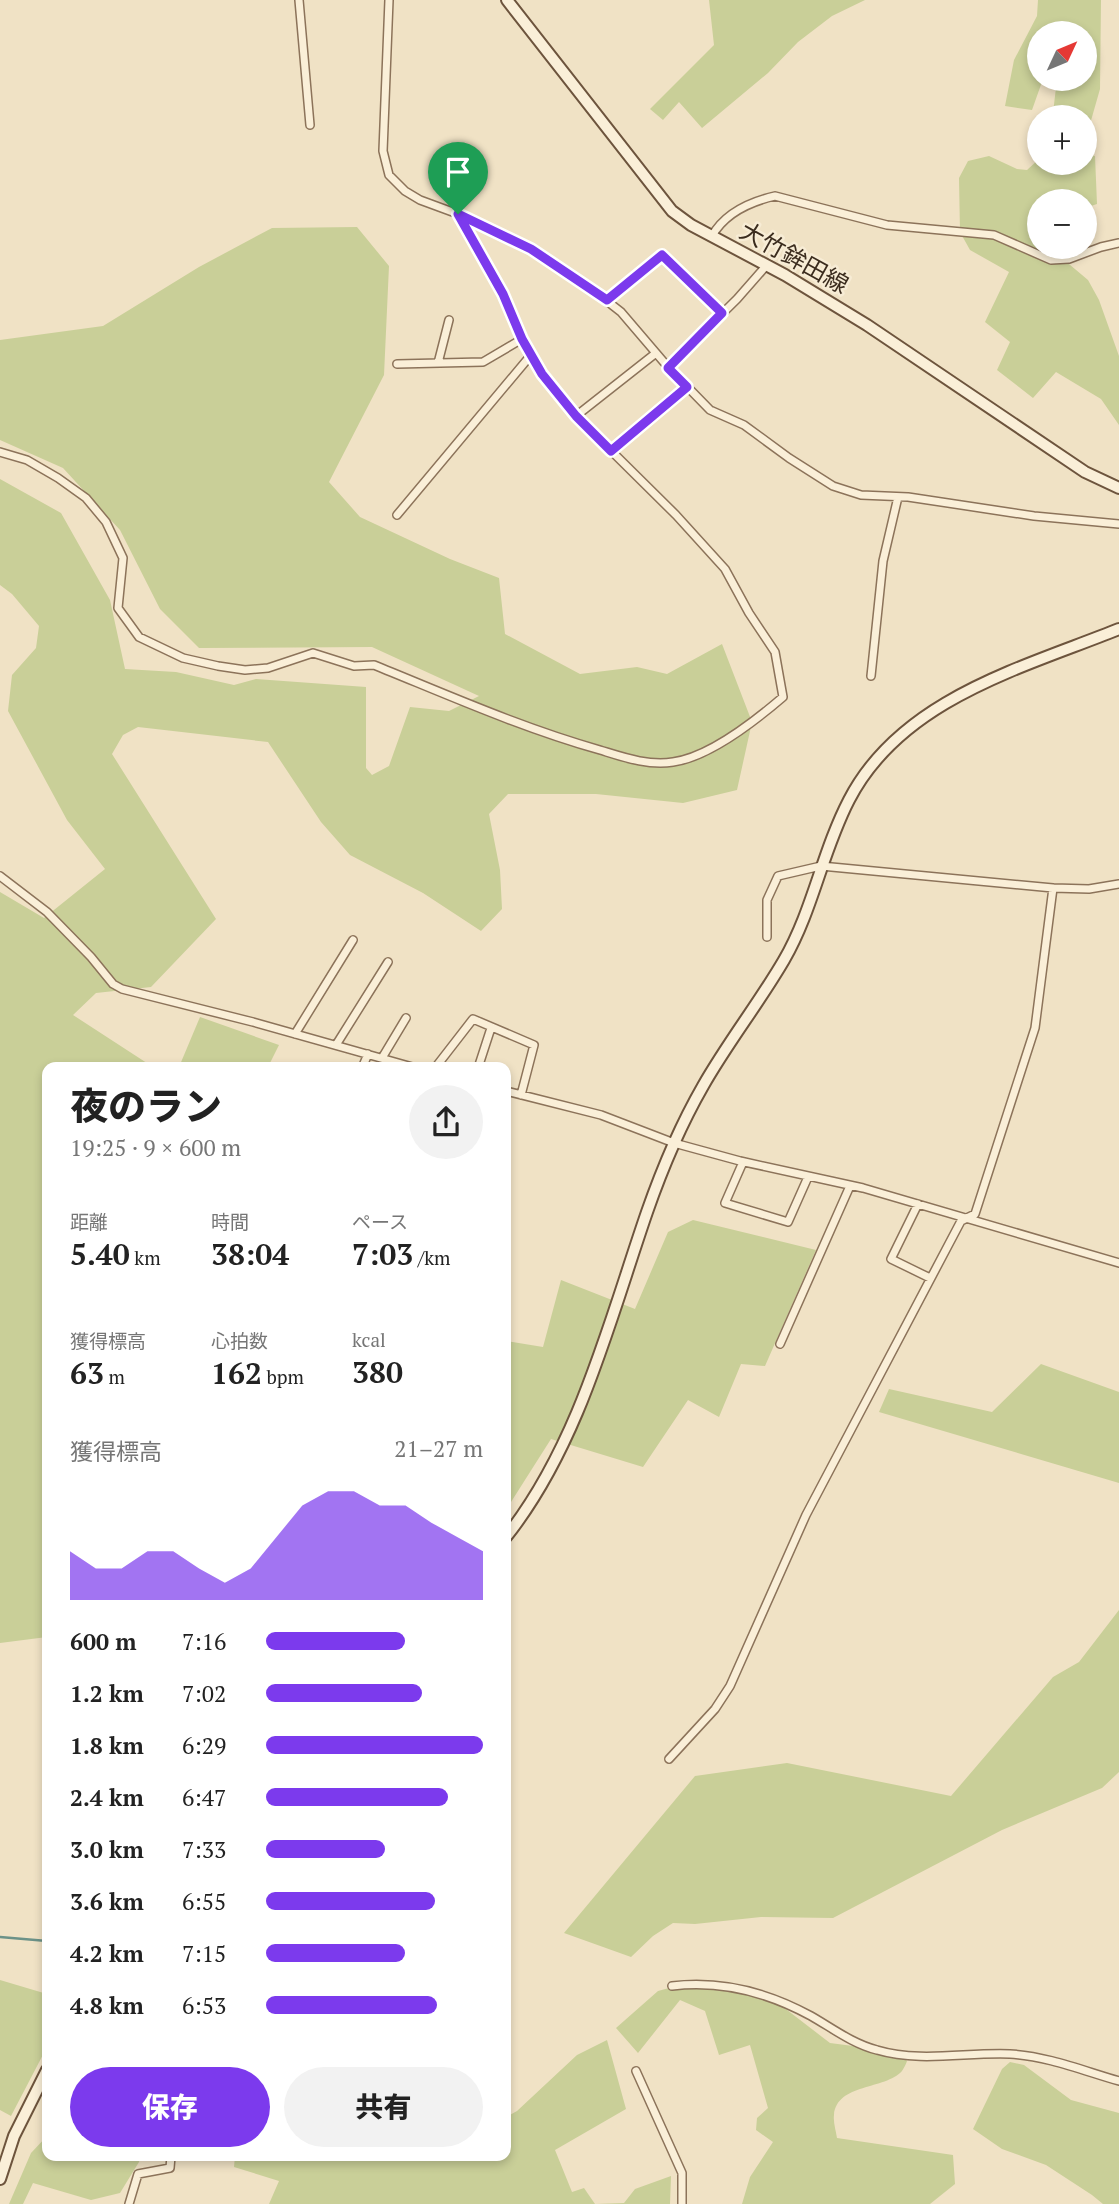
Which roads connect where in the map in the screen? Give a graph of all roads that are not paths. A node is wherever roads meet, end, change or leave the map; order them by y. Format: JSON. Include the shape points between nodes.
{"nodes":[{"id":1,"x":299,"y":0,"type":"edge"},
{"id":2,"x":389,"y":0,"type":"edge"},
{"id":3,"x":507,"y":0,"type":"edge"},
{"id":4,"x":310,"y":125,"type":"dead end"},
{"id":5,"x":458,"y":214,"type":"junction"},
{"id":6,"x":712,"y":236,"type":"junction"},
{"id":7,"x":1119,"y":243,"type":"edge"},
{"id":8,"x":766,"y":266,"type":"junction"},
{"id":9,"x":607,"y":300,"type":"junction"},
{"id":10,"x":722,"y":313,"type":"junction"},
{"id":11,"x":449,"y":320,"type":"dead end"},
{"id":12,"x":522,"y":339,"type":"junction"},
{"id":13,"x":656,"y":353,"type":"junction"},
{"id":14,"x":531,"y":355,"type":"junction"},
{"id":15,"x":397,"y":363,"type":"dead end"},
{"id":16,"x":438,"y":363,"type":"junction"},
{"id":17,"x":668,"y":368,"type":"junction"},
{"id":18,"x":687,"y":387,"type":"junction"},
{"id":19,"x":576,"y":416,"type":"junction"},
{"id":20,"x":611,"y":451,"type":"junction"},
{"id":21,"x":0,"y":452,"type":"edge"},
{"id":22,"x":1119,"y":488,"type":"edge"},
{"id":23,"x":898,"y":497,"type":"junction"},
{"id":24,"x":397,"y":515,"type":"dead end"},
{"id":25,"x":1119,"y":524,"type":"edge"},
{"id":26,"x":1119,"y":629,"type":"edge"},
{"id":27,"x":871,"y":676,"type":"dead end"},
{"id":28,"x":821,"y":866,"type":"junction"},
{"id":29,"x":0,"y":876,"type":"edge"},
{"id":30,"x":1119,"y":884,"type":"edge"},
{"id":31,"x":1053,"y":888,"type":"junction"},
{"id":32,"x":768,"y":937,"type":"dead end"},
{"id":33,"x":353,"y":940,"type":"dead end"},
{"id":34,"x":388,"y":962,"type":"dead end"},
{"id":35,"x":406,"y":1018,"type":"dead end"},
{"id":36,"x":491,"y":1028,"type":"junction"},
{"id":37,"x":295,"y":1034,"type":"junction"},
{"id":38,"x":336,"y":1045,"type":"junction"},
{"id":39,"x":368,"y":1054,"type":"junction"},
{"id":40,"x":382,"y":1058,"type":"junction"},
{"id":41,"x":365,"y":1062,"type":"edge"},
{"id":42,"x":394,"y":1062,"type":"edge"},
{"id":43,"x":440,"y":1062,"type":"edge"},
{"id":44,"x":480,"y":1062,"type":"edge"},
{"id":45,"x":511,"y":1092,"type":"edge"},
{"id":46,"x":521,"y":1095,"type":"junction"},
{"id":47,"x":674,"y":1143,"type":"junction"},
{"id":48,"x":743,"y":1162,"type":"junction"},
{"id":49,"x":808,"y":1177,"type":"junction"},
{"id":50,"x":850,"y":1186,"type":"junction"},
{"id":51,"x":918,"y":1204,"type":"junction"},
{"id":52,"x":969,"y":1219,"type":"junction"},
{"id":53,"x":1119,"y":1263,"type":"edge"},
{"id":54,"x":930,"y":1278,"type":"junction"},
{"id":55,"x":780,"y":1344,"type":"dead end"},
{"id":56,"x":511,"y":1531,"type":"edge"},
{"id":57,"x":670,"y":1759,"type":"dead end"},
{"id":58,"x":672,"y":1986,"type":"dead end"},
{"id":59,"x":636,"y":2071,"type":"dead end"},
{"id":60,"x":42,"y":2080,"type":"edge"},
{"id":61,"x":1119,"y":2081,"type":"edge"},
{"id":62,"x":171,"y":2161,"type":"edge"},
{"id":63,"x":0,"y":2179,"type":"edge"},
{"id":64,"x":129,"y":2204,"type":"edge"},
{"id":65,"x":682,"y":2204,"type":"edge"}],
"edges":[{"from":1,"to":4,"type":"street"},
{"from":2,"to":5,"type":"street","via":[[385,164],[395,184],[405,191]]},
{"from":3,"to":6,"type":"street","name":"大竹鉾田線","via":[[673,211]]},
{"from":5,"to":9,"type":"street","via":[[531,249]]},
{"from":5,"to":12,"type":"street","via":[[503,294]]},
{"from":6,"to":7,"type":"street","via":[[719,223],[735,212],[775,196],[887,225],[994,235],[1051,260]]},
{"from":6,"to":8,"type":"street","name":"大竹鉾田線"},
{"from":8,"to":10,"type":"street"},
{"from":8,"to":22,"type":"street","name":"大竹鉾田線","via":[[867,325],[1085,472]]},
{"from":9,"to":10,"type":"street","via":[[662,255]]},
{"from":9,"to":13,"type":"street"},
{"from":10,"to":17,"type":"street"},
{"from":11,"to":16,"type":"street"},
{"from":12,"to":14,"type":"street"},
{"from":12,"to":16,"type":"street","via":[[483,362]]},
{"from":13,"to":17,"type":"street"},
{"from":13,"to":19,"type":"street"},
{"from":14,"to":19,"type":"street"},
{"from":14,"to":24,"type":"street"},
{"from":15,"to":16,"type":"street"},
{"from":17,"to":18,"type":"street"},
{"from":18,"to":20,"type":"street"},
{"from":18,"to":23,"type":"street","via":[[710,410],[744,425],[833,486],[861,495]]},
{"from":19,"to":20,"type":"street"},
{"from":20,"to":21,"type":"street","via":[[725,569],[775,652],[783,697],[690,759],[640,762],[573,743],[374,665],[354,666],[313,653],[268,668],[245,670],[183,658],[139,637],[118,608],[123,558],[106,522],[86,498],[27,460]]},
{"from":23,"to":25,"type":"street"},
{"from":23,"to":27,"type":"street","via":[[884,561]]},
{"from":26,"to":28,"type":"street","via":[[980,685],[915,723],[858,785]]},
{"from":28,"to":31,"type":"street"},
{"from":28,"to":32,"type":"street","via":[[778,876],[767,900]]},
{"from":28,"to":47,"type":"street","via":[[795,942],[703,1086]]},
{"from":29,"to":37,"type":"street","via":[[47,912],[122,989]]},
{"from":30,"to":31,"type":"street"},
{"from":31,"to":52,"type":"street","via":[[1035,1028],[975,1214]]},
{"from":33,"to":37,"type":"street"},
{"from":34,"to":38,"type":"street"},
{"from":35,"to":40,"type":"street"},
{"from":36,"to":43,"type":"street","via":[[473,1019]]},
{"from":36,"to":44,"type":"street"},
{"from":36,"to":46,"type":"street","via":[[534,1045]]},
{"from":37,"to":38,"type":"street"},
{"from":38,"to":39,"type":"street"},
{"from":39,"to":40,"type":"street"},
{"from":39,"to":41,"type":"street"},
{"from":40,"to":42,"type":"street"},
{"from":45,"to":46,"type":"street"},
{"from":46,"to":47,"type":"street","via":[[601,1115]]},
{"from":47,"to":48,"type":"street"},
{"from":47,"to":56,"type":"street","via":[[575,1418],[543,1483]]},
{"from":48,"to":49,"type":"street"},
{"from":48,"to":49,"type":"street","via":[[725,1203],[788,1222]]},
{"from":49,"to":50,"type":"street"},
{"from":50,"to":51,"type":"street"},
{"from":50,"to":55,"type":"street"},
{"from":51,"to":52,"type":"street"},
{"from":51,"to":54,"type":"street","via":[[891,1259]]},
{"from":52,"to":53,"type":"street"},
{"from":52,"to":54,"type":"street","via":[[961,1221]]},
{"from":54,"to":57,"type":"street","via":[[806,1515],[730,1686]]},
{"from":58,"to":61,"type":"street","via":[[697,1983],[749,1990],[783,2002],[876,2050],[913,2056],[1014,2054]]},
{"from":59,"to":65,"type":"street","via":[[682,2173]]},
{"from":60,"to":63,"type":"street","via":[[14,2136]]},
{"from":62,"to":64,"type":"street","via":[[170,2168],[138,2175]]}]}
